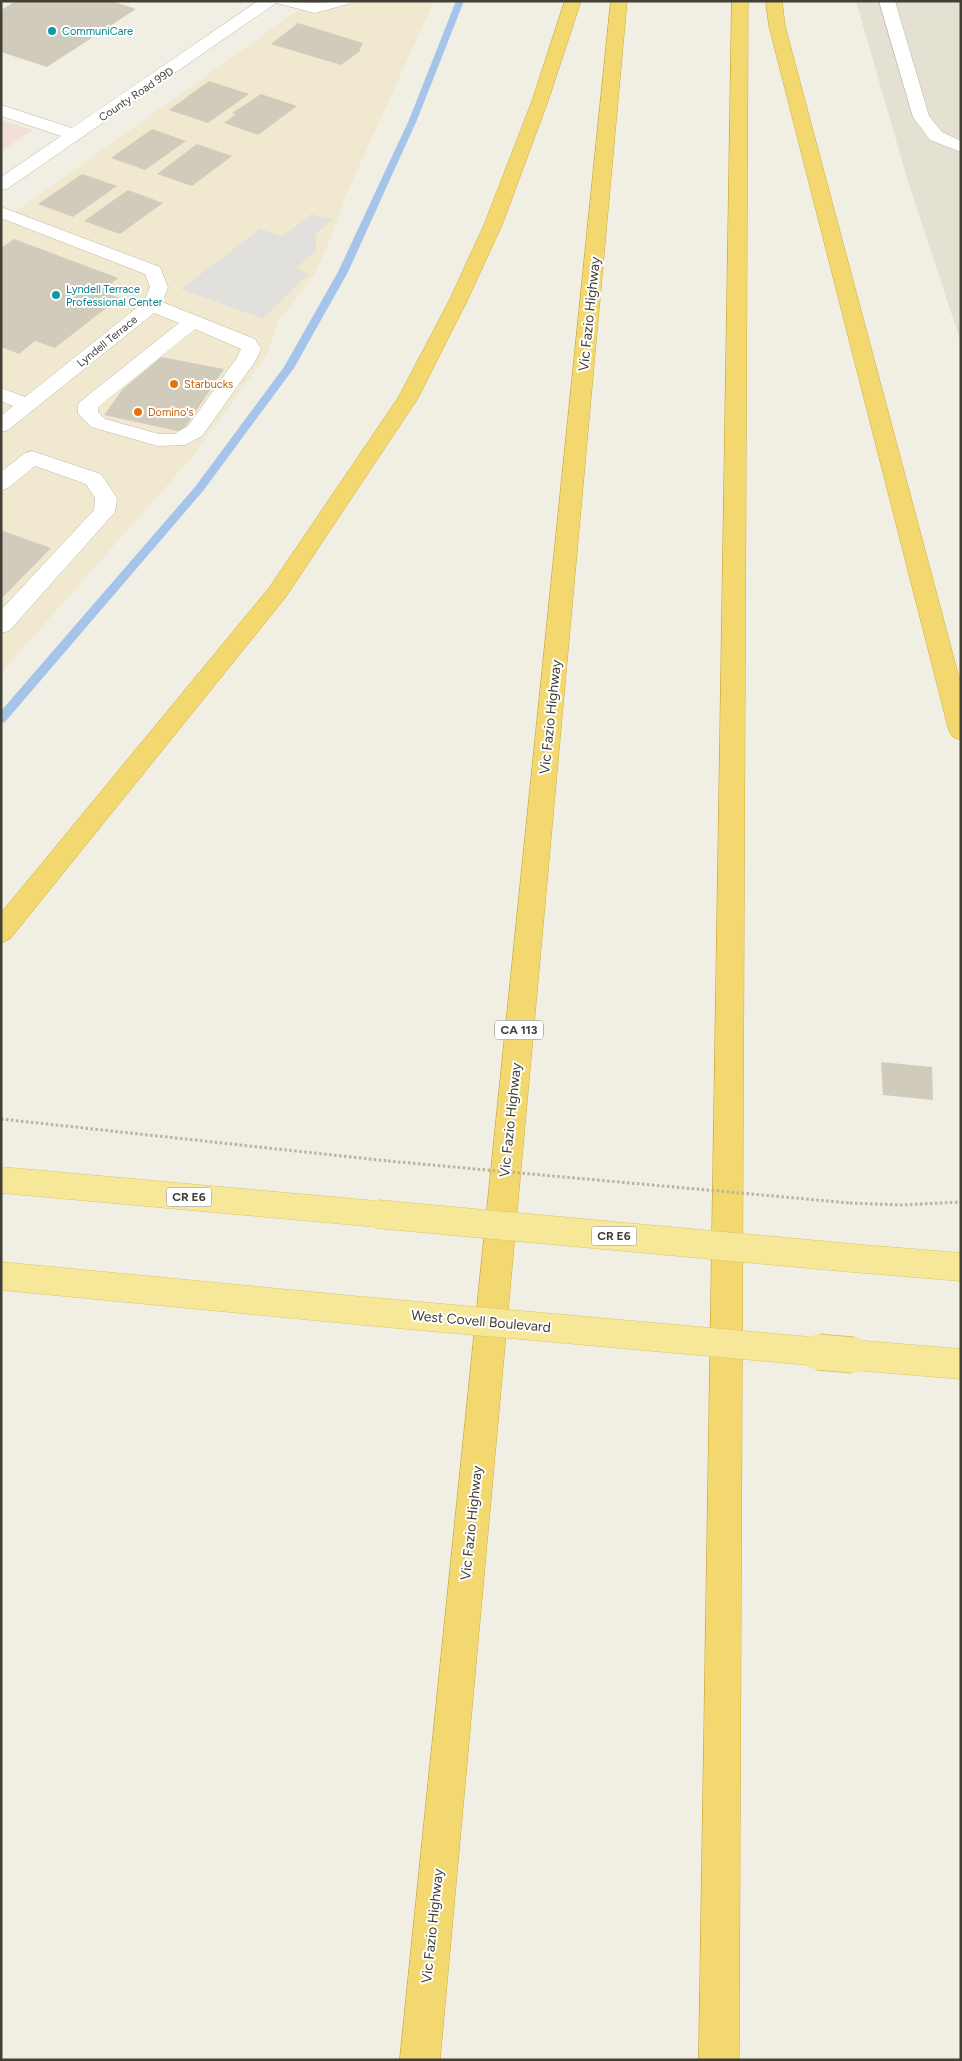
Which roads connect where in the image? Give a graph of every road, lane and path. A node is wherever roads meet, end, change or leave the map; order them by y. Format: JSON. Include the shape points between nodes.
{"nodes":[{"id":1,"x":269,"y":1,"type":"edge"},
{"id":2,"x":282,"y":1,"type":"edge"},
{"id":3,"x":343,"y":1,"type":"edge"},
{"id":4,"x":573,"y":1,"type":"edge"},
{"id":5,"x":619,"y":1,"type":"edge"},
{"id":6,"x":740,"y":1,"type":"edge"},
{"id":7,"x":774,"y":1,"type":"edge"},
{"id":8,"x":887,"y":1,"type":"edge"},
{"id":9,"x":1,"y":110,"type":"edge"},
{"id":10,"x":75,"y":135,"type":"junction"},
{"id":11,"x":961,"y":148,"type":"edge"},
{"id":12,"x":1,"y":185,"type":"edge"},
{"id":13,"x":1,"y":212,"type":"edge"},
{"id":14,"x":152,"y":304,"type":"junction"},
{"id":15,"x":193,"y":321,"type":"junction"},
{"id":16,"x":1,"y":394,"type":"edge"},
{"id":17,"x":28,"y":405,"type":"junction"},
{"id":18,"x":1,"y":426,"type":"edge"},
{"id":19,"x":1,"y":483,"type":"edge"},
{"id":20,"x":1,"y":625,"type":"edge"},
{"id":21,"x":961,"y":731,"type":"edge"},
{"id":22,"x":1,"y":932,"type":"edge"},
{"id":23,"x":1,"y":1119,"type":"edge"},
{"id":24,"x":1,"y":1180,"type":"edge"},
{"id":25,"x":961,"y":1202,"type":"edge"},
{"id":26,"x":961,"y":1267,"type":"edge"},
{"id":27,"x":1,"y":1276,"type":"edge"},
{"id":28,"x":961,"y":1364,"type":"edge"},
{"id":29,"x":420,"y":2060,"type":"edge"},
{"id":30,"x":719,"y":2060,"type":"edge"}],
"edges":[{"from":1,"to":10,"type":"street","name":"County Road 99D"},
{"from":2,"to":3,"type":"street","via":[[315,8]]},
{"from":4,"to":22,"type":"highway","via":[[540,101],[493,225],[458,302],[408,398],[277,592]]},
{"from":5,"to":29,"type":"highway","name":"Vic Fazio Highway","number":"CA 113"},
{"from":6,"to":30,"type":"highway"},
{"from":7,"to":21,"type":"highway","via":[[780,36]]},
{"from":8,"to":11,"type":"street","via":[[920,117],[936,136]]},
{"from":9,"to":10,"type":"street"},
{"from":10,"to":12,"type":"street","name":"County Road 99D"},
{"from":13,"to":14,"type":"street","via":[[153,271],[159,287]]},
{"from":14,"to":15,"type":"street"},
{"from":14,"to":17,"type":"street","name":"Lyndell Terrace"},
{"from":15,"to":15,"type":"street","via":[[88,406],[88,413],[98,423],[158,440],[178,440],[195,431],[251,349],[240,340]]},
{"from":16,"to":17,"type":"street"},
{"from":17,"to":18,"type":"street","name":"Lyndell Terrace"},
{"from":19,"to":20,"type":"street","via":[[32,458],[94,479],[106,498],[104,512]]},
{"from":23,"to":25,"type":"path","bridge":true,"via":[[388,1161],[850,1203]]},
{"from":24,"to":26,"type":"main road","number":"CR E6","bridge":true},
{"from":27,"to":28,"type":"main road","name":"West Covell Boulevard","bridge":true}]}
